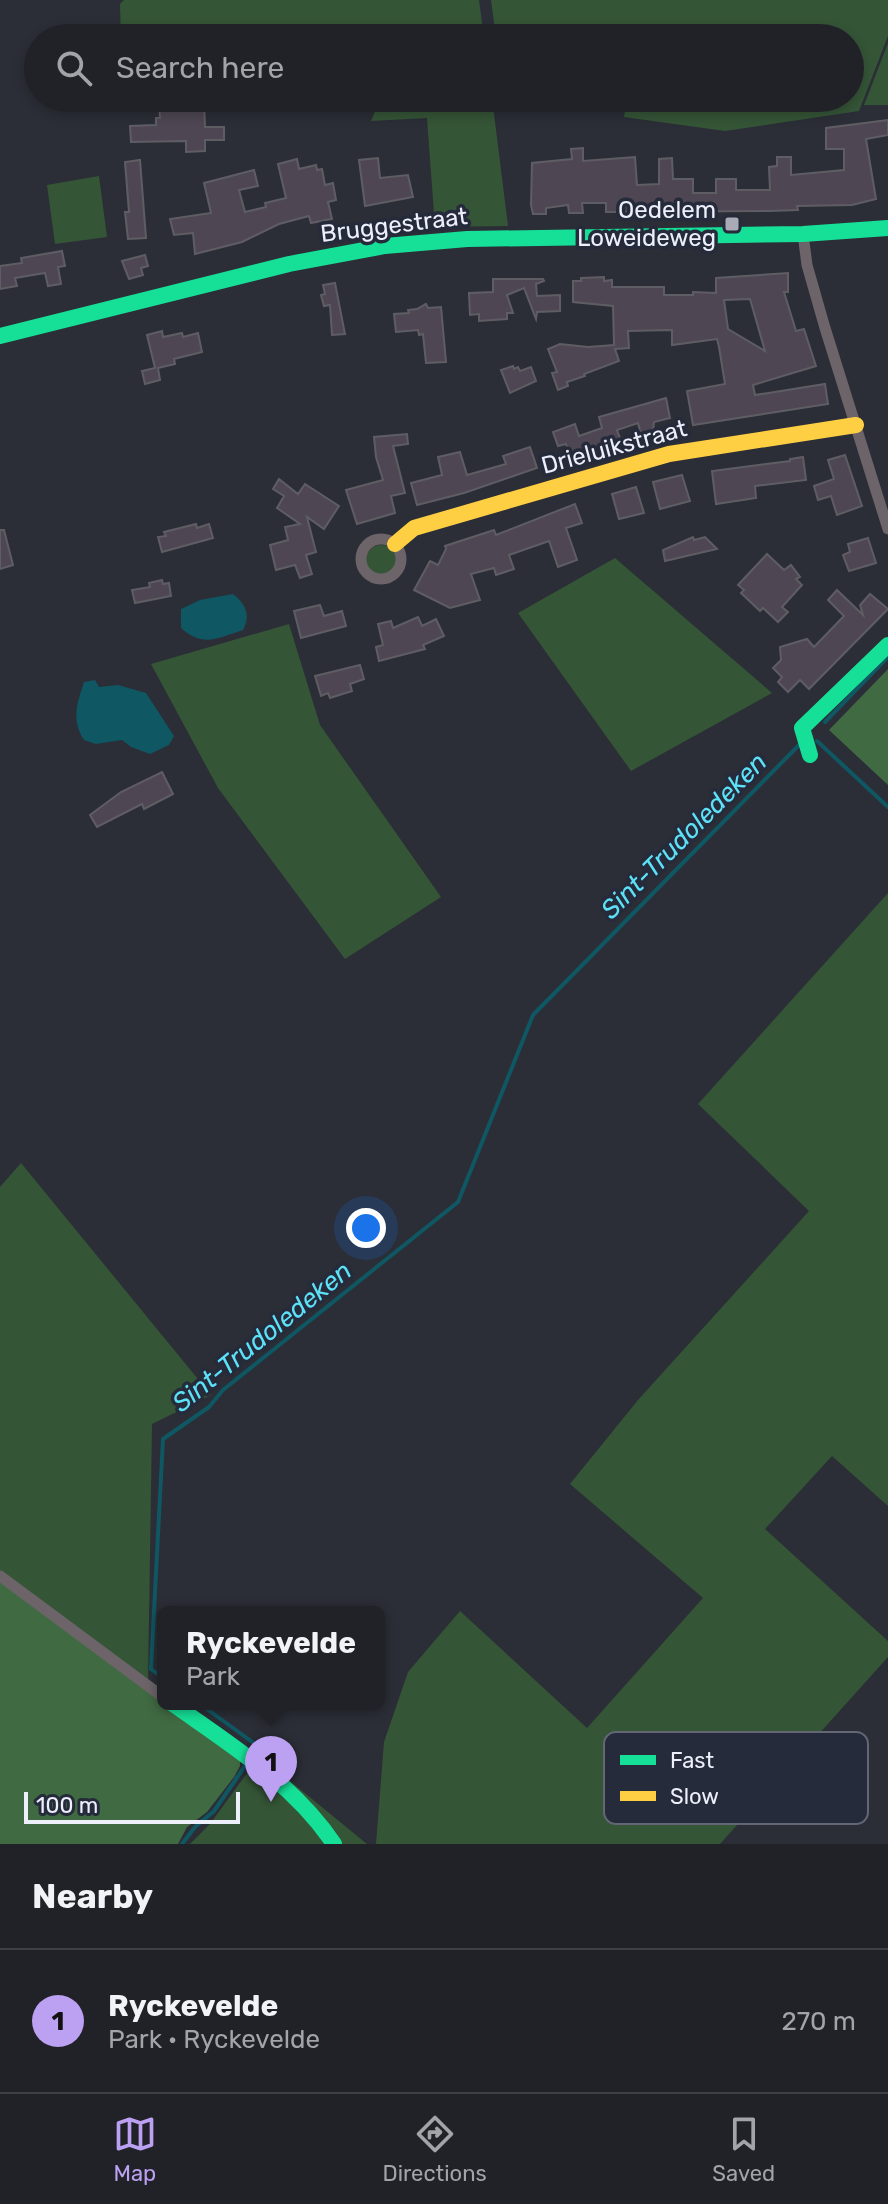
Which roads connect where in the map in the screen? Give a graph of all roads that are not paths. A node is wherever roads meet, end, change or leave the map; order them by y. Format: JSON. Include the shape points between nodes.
{"nodes":[{"id":1,"x":888,"y":228,"type":"edge"},
{"id":2,"x":803,"y":234,"type":"junction"},
{"id":3,"x":0,"y":336,"type":"edge"},
{"id":4,"x":856,"y":425,"type":"junction"},
{"id":5,"x":888,"y":529,"type":"edge"},
{"id":6,"x":395,"y":544,"type":"dead end"},
{"id":7,"x":888,"y":645,"type":"edge"},
{"id":8,"x":810,"y":755,"type":"dead end"},
{"id":9,"x":0,"y":1576,"type":"edge"},
{"id":10,"x":157,"y":1693,"type":"edge"},
{"id":11,"x":181,"y":1710,"type":"edge"},
{"id":12,"x":334,"y":1844,"type":"edge"}],
"edges":[{"from":1,"to":2,"type":"main road","name":"Bruggestraat"},
{"from":2,"to":3,"type":"main road","name":"Bruggestraat","via":[[397,244],[289,264]]},
{"from":2,"to":4,"type":"street","via":[[807,265]]},
{"from":4,"to":5,"type":"street"},
{"from":4,"to":6,"type":"main road","name":"Drieluikstraat","via":[[669,454],[414,528]]},
{"from":7,"to":8,"type":"main road","via":[[802,728]]},
{"from":9,"to":10,"type":"street"},
{"from":11,"to":12,"type":"main road","via":[[281,1786],[317,1818]]}]}
